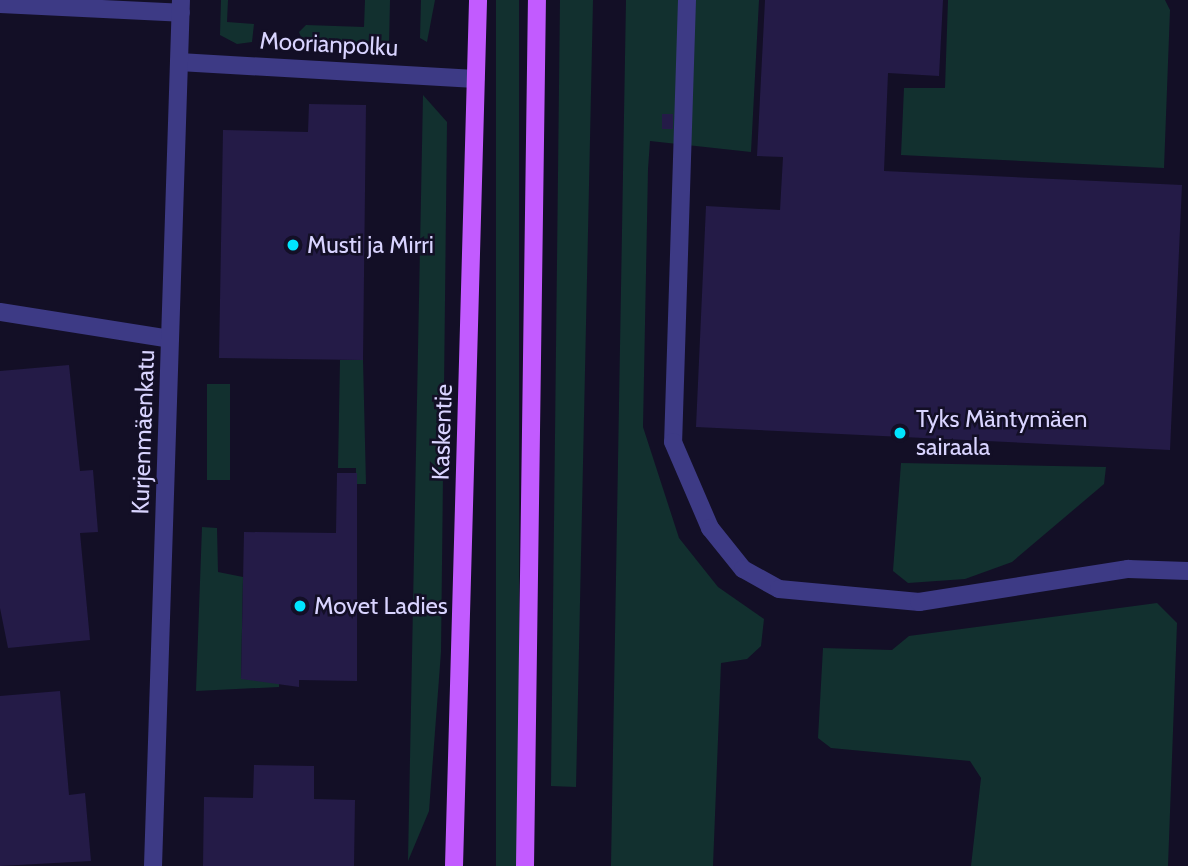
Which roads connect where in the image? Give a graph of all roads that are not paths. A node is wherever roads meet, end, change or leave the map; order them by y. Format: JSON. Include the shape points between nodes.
{"nodes":[{"id":1,"x":478,"y":0,"type":"edge"},
{"id":2,"x":537,"y":0,"type":"edge"},
{"id":3,"x":687,"y":0,"type":"edge"},
{"id":4,"x":0,"y":4,"type":"edge"},
{"id":5,"x":181,"y":6,"type":"edge"},
{"id":6,"x":180,"y":62,"type":"junction"},
{"id":7,"x":477,"y":79,"type":"junction"},
{"id":8,"x":0,"y":312,"type":"edge"},
{"id":9,"x":170,"y":339,"type":"junction"},
{"id":10,"x":1188,"y":571,"type":"edge"},
{"id":11,"x":153,"y":866,"type":"edge"},
{"id":12,"x":454,"y":866,"type":"edge"},
{"id":13,"x":524,"y":866,"type":"edge"}],
"edges":[{"from":1,"to":7,"type":"main road","name":"Kaskentie"},
{"from":2,"to":13,"type":"main road"},
{"from":3,"to":10,"type":"street","via":[[673,442],[710,528],[743,569],[779,589],[919,602],[1128,569]]},
{"from":4,"to":5,"type":"street"},
{"from":5,"to":6,"type":"street","name":"Kurjenmäenkatu"},
{"from":6,"to":7,"type":"street","name":"Moorianpolku"},
{"from":6,"to":9,"type":"street","name":"Kurjenmäenkatu"},
{"from":7,"to":12,"type":"main road","name":"Kaskentie"},
{"from":8,"to":9,"type":"street"},
{"from":9,"to":11,"type":"street","name":"Kurjenmäenkatu"}]}
